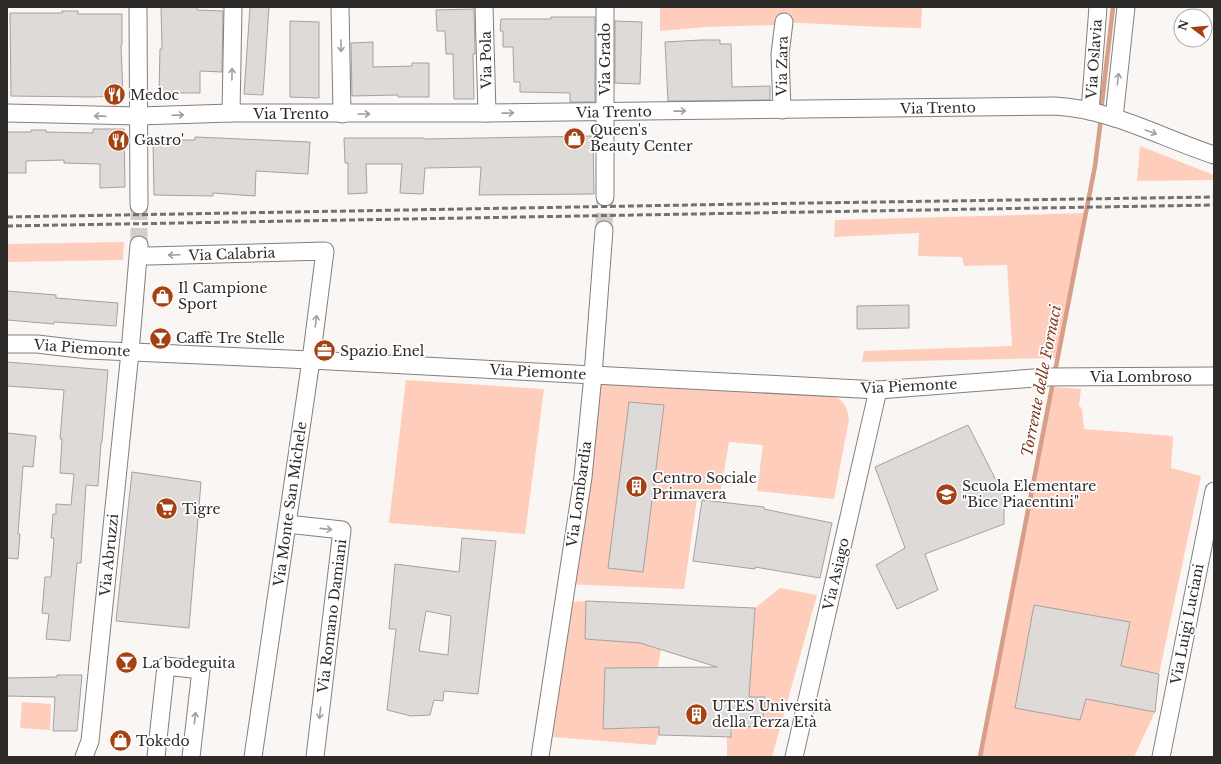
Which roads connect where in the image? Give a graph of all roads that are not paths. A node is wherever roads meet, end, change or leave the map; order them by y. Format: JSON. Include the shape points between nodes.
{"nodes":[{"id":1,"x":138,"y":7,"type":"edge"},
{"id":2,"x":233,"y":7,"type":"edge"},
{"id":3,"x":340,"y":7,"type":"edge"},
{"id":4,"x":484,"y":7,"type":"edge"},
{"id":5,"x":605,"y":7,"type":"edge"},
{"id":6,"x":1098,"y":7,"type":"edge"},
{"id":7,"x":1126,"y":7,"type":"edge"},
{"id":8,"x":784,"y":22,"type":"dead end"},
{"id":9,"x":782,"y":110,"type":"junction"},
{"id":10,"x":1090,"y":111,"type":"junction"},
{"id":11,"x":605,"y":112,"type":"junction"},
{"id":12,"x":7,"y":113,"type":"edge"},
{"id":13,"x":231,"y":113,"type":"junction"},
{"id":14,"x":487,"y":113,"type":"junction"},
{"id":15,"x":342,"y":114,"type":"junction"},
{"id":16,"x":139,"y":116,"type":"junction"},
{"id":17,"x":1114,"y":118,"type":"junction"},
{"id":18,"x":1214,"y":155,"type":"edge"},
{"id":19,"x":605,"y":197,"type":"tunnel mouth"},
{"id":20,"x":139,"y":205,"type":"tunnel mouth"},
{"id":21,"x":604,"y":230,"type":"tunnel mouth"},
{"id":22,"x":139,"y":250,"type":"joint"},
{"id":23,"x":325,"y":251,"type":"joint"},
{"id":24,"x":7,"y":344,"type":"edge"},
{"id":25,"x":130,"y":352,"type":"junction"},
{"id":26,"x":311,"y":360,"type":"junction"},
{"id":27,"x":593,"y":375,"type":"junction"},
{"id":28,"x":1214,"y":376,"type":"edge"},
{"id":29,"x":1068,"y":377,"type":"joint"},
{"id":30,"x":878,"y":390,"type":"junction"},
{"id":31,"x":1214,"y":491,"type":"edge"},
{"id":32,"x":287,"y":524,"type":"junction"},
{"id":33,"x":84,"y":757,"type":"edge"},
{"id":34,"x":156,"y":757,"type":"edge"},
{"id":35,"x":191,"y":757,"type":"edge"},
{"id":36,"x":253,"y":757,"type":"edge"},
{"id":37,"x":315,"y":757,"type":"edge"},
{"id":38,"x":540,"y":757,"type":"edge"},
{"id":39,"x":794,"y":757,"type":"edge"},
{"id":40,"x":1161,"y":757,"type":"edge"}],
"edges":[{"from":1,"to":16,"type":"street"},
{"from":13,"to":2,"type":"street","one_way":true},
{"from":3,"to":15,"type":"street","one_way":true},
{"from":4,"to":14,"type":"street","name":"Via Pola"},
{"from":5,"to":11,"type":"street","name":"Via Grado"},
{"from":6,"to":10,"type":"street","name":"Via Oslavia"},
{"from":17,"to":7,"type":"street","one_way":true},
{"from":8,"to":9,"type":"street","name":"Via Zara","via":[[780,49]]},
{"from":9,"to":10,"type":"street","name":"Via Trento","via":[[1055,106]]},
{"from":11,"to":9,"type":"street","name":"Via Trento","one_way":true},
{"from":10,"to":17,"type":"street","name":"Via Trento"},
{"from":14,"to":11,"type":"street","name":"Via Trento","one_way":true},
{"from":11,"to":19,"type":"street"},
{"from":16,"to":12,"type":"street","name":"Via Trento","one_way":true},
{"from":13,"to":15,"type":"street","name":"Via Trento"},
{"from":16,"to":13,"type":"street","name":"Via Trento","one_way":true},
{"from":15,"to":14,"type":"street","name":"Via Trento","one_way":true},
{"from":16,"to":20,"type":"street"},
{"from":17,"to":18,"type":"street","name":"Via Trento","one_way":true},
{"from":21,"to":27,"type":"street","name":"Via Lombardia"},
{"from":23,"to":22,"type":"street","name":"Via Calabria","one_way":true,"via":[[149,256]]},
{"from":22,"to":25,"type":"street","name":"Via Abruzzi"},
{"from":26,"to":23,"type":"street","name":"Via Monte San Michele","one_way":true},
{"from":24,"to":25,"type":"street","name":"Via Piemonte"},
{"from":25,"to":26,"type":"street","name":"Via Piemonte"},
{"from":25,"to":33,"type":"street","name":"Via Abruzzi","via":[[90,741]]},
{"from":26,"to":27,"type":"street","name":"Via Piemonte"},
{"from":26,"to":32,"type":"street","name":"Via Monte San Michele"},
{"from":27,"to":30,"type":"street","name":"Via Piemonte"},
{"from":27,"to":38,"type":"street","name":"Via Lombardia","via":[[583,477]]},
{"from":28,"to":29,"type":"street","name":"Via Lombroso"},
{"from":29,"to":30,"type":"street","name":"Via Piemonte"},
{"from":30,"to":39,"type":"street","name":"Via Asiago"},
{"from":31,"to":40,"type":"street","name":"Via Luigi Luciani"},
{"from":32,"to":36,"type":"street","name":"Via Monte San Michele"},
{"from":32,"to":37,"type":"street","name":"Via Romano Damiani","one_way":true,"via":[[342,530]]},
{"from":35,"to":34,"type":"street","one_way":true,"via":[[201,670],[166,666]]}]}
